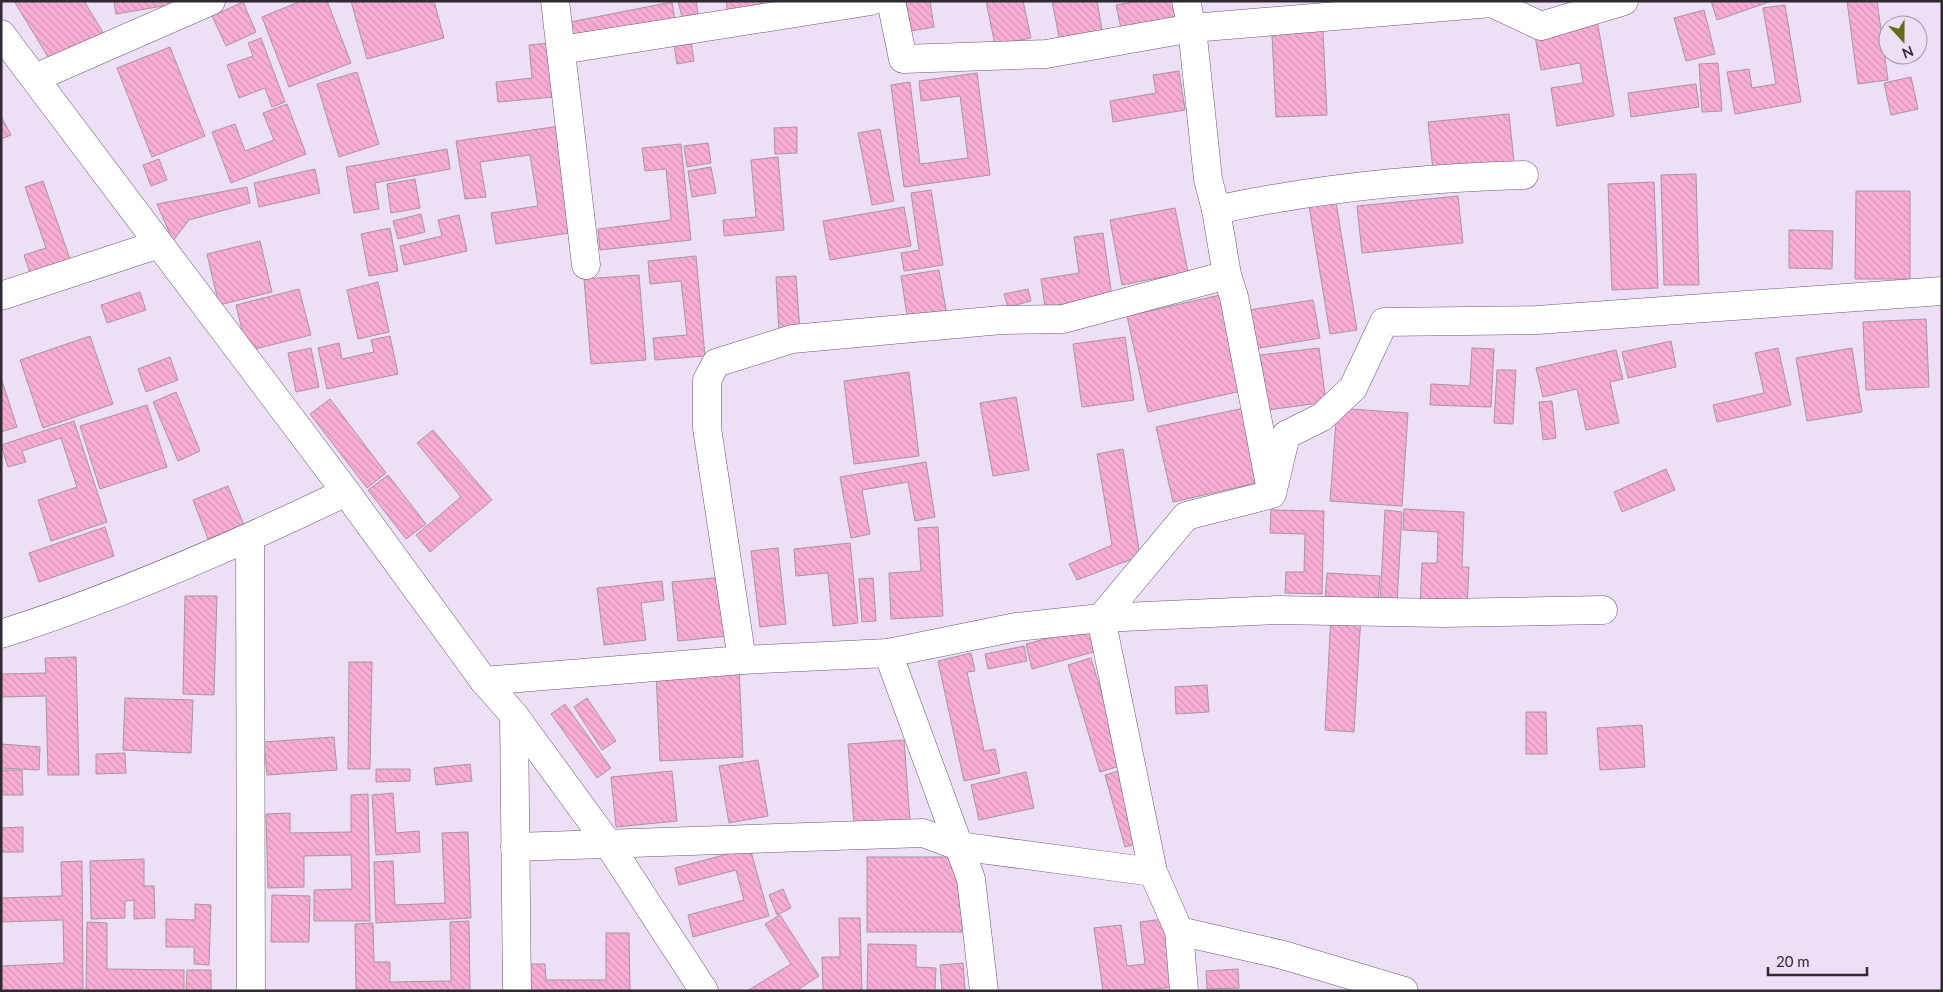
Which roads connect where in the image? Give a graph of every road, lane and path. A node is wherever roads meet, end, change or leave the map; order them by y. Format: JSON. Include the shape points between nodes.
{"nodes":[{"id":1,"x":211,"y":1,"type":"edge"},
{"id":2,"x":555,"y":1,"type":"edge"},
{"id":3,"x":871,"y":1,"type":"edge"},
{"id":4,"x":891,"y":1,"type":"edge"},
{"id":5,"x":1186,"y":1,"type":"edge"},
{"id":6,"x":1624,"y":1,"type":"edge"},
{"id":7,"x":1492,"y":2,"type":"edge"},
{"id":8,"x":1192,"y":28,"type":"junction"},
{"id":9,"x":1,"y":34,"type":"edge"},
{"id":10,"x":561,"y":50,"type":"junction"},
{"id":11,"x":35,"y":78,"type":"junction"},
{"id":12,"x":1524,"y":175,"type":"dead end"},
{"id":13,"x":1216,"y":210,"type":"junction"},
{"id":14,"x":160,"y":244,"type":"junction"},
{"id":15,"x":586,"y":265,"type":"dead end"},
{"id":16,"x":1226,"y":275,"type":"junction"},
{"id":17,"x":1942,"y":291,"type":"edge"},
{"id":18,"x":1,"y":296,"type":"edge"},
{"id":19,"x":346,"y":492,"type":"junction"},
{"id":20,"x":1272,"y":494,"type":"junction"},
{"id":21,"x":250,"y":538,"type":"junction"},
{"id":22,"x":1603,"y":610,"type":"dead end"},
{"id":23,"x":1101,"y":618,"type":"junction"},
{"id":24,"x":1,"y":634,"type":"edge"},
{"id":25,"x":888,"y":653,"type":"junction"},
{"id":26,"x":742,"y":660,"type":"junction"},
{"id":27,"x":484,"y":681,"type":"junction"},
{"id":28,"x":514,"y":715,"type":"junction"},
{"id":29,"x":609,"y":845,"type":"junction"},
{"id":30,"x":958,"y":846,"type":"junction"},
{"id":31,"x":515,"y":847,"type":"junction"},
{"id":32,"x":1153,"y":872,"type":"junction"},
{"id":33,"x":1179,"y":931,"type":"junction"},
{"id":34,"x":251,"y":991,"type":"edge"},
{"id":35,"x":517,"y":991,"type":"edge"},
{"id":36,"x":704,"y":991,"type":"edge"},
{"id":37,"x":984,"y":991,"type":"edge"},
{"id":38,"x":1184,"y":991,"type":"edge"},
{"id":39,"x":1404,"y":991,"type":"edge"}],
"edges":[{"from":1,"to":11,"type":"street"},
{"from":2,"to":10,"type":"street"},
{"from":3,"to":10,"type":"street"},
{"from":4,"to":8,"type":"street","via":[[903,59],[1046,54]]},
{"from":5,"to":8,"type":"street"},
{"from":6,"to":7,"type":"street","via":[[1541,26]]},
{"from":7,"to":8,"type":"street"},
{"from":8,"to":13,"type":"street","via":[[1208,179]]},
{"from":9,"to":11,"type":"street"},
{"from":10,"to":15,"type":"street"},
{"from":11,"to":14,"type":"street"},
{"from":12,"to":13,"type":"street","via":[[1444,177],[1294,194]]},
{"from":13,"to":16,"type":"street"},
{"from":14,"to":18,"type":"street"},
{"from":14,"to":19,"type":"street"},
{"from":16,"to":20,"type":"street","via":[[1234,297]]},
{"from":16,"to":26,"type":"street","via":[[1063,319],[1001,320],[792,339],[716,363],[707,380],[707,428]]},
{"from":17,"to":20,"type":"street","via":[[1536,320],[1384,322],[1353,388],[1322,417],[1286,435]]},
{"from":19,"to":21,"type":"street"},
{"from":19,"to":27,"type":"street"},
{"from":20,"to":23,"type":"street","via":[[1186,516]]},
{"from":21,"to":24,"type":"street","via":[[75,610]]},
{"from":21,"to":34,"type":"street"},
{"from":22,"to":23,"type":"street","via":[[1442,613],[1278,610]]},
{"from":23,"to":25,"type":"street","via":[[1016,627]]},
{"from":23,"to":32,"type":"street"},
{"from":25,"to":26,"type":"street"},
{"from":25,"to":30,"type":"street"},
{"from":26,"to":27,"type":"street"},
{"from":27,"to":28,"type":"street"},
{"from":28,"to":29,"type":"street"},
{"from":28,"to":31,"type":"street"},
{"from":29,"to":30,"type":"street","via":[[922,833]]},
{"from":29,"to":31,"type":"street"},
{"from":29,"to":36,"type":"street"},
{"from":30,"to":32,"type":"street"},
{"from":30,"to":37,"type":"street","via":[[971,879]]},
{"from":31,"to":35,"type":"street"},
{"from":32,"to":33,"type":"street"},
{"from":33,"to":38,"type":"street"},
{"from":33,"to":39,"type":"street","via":[[1283,955]]}]}
